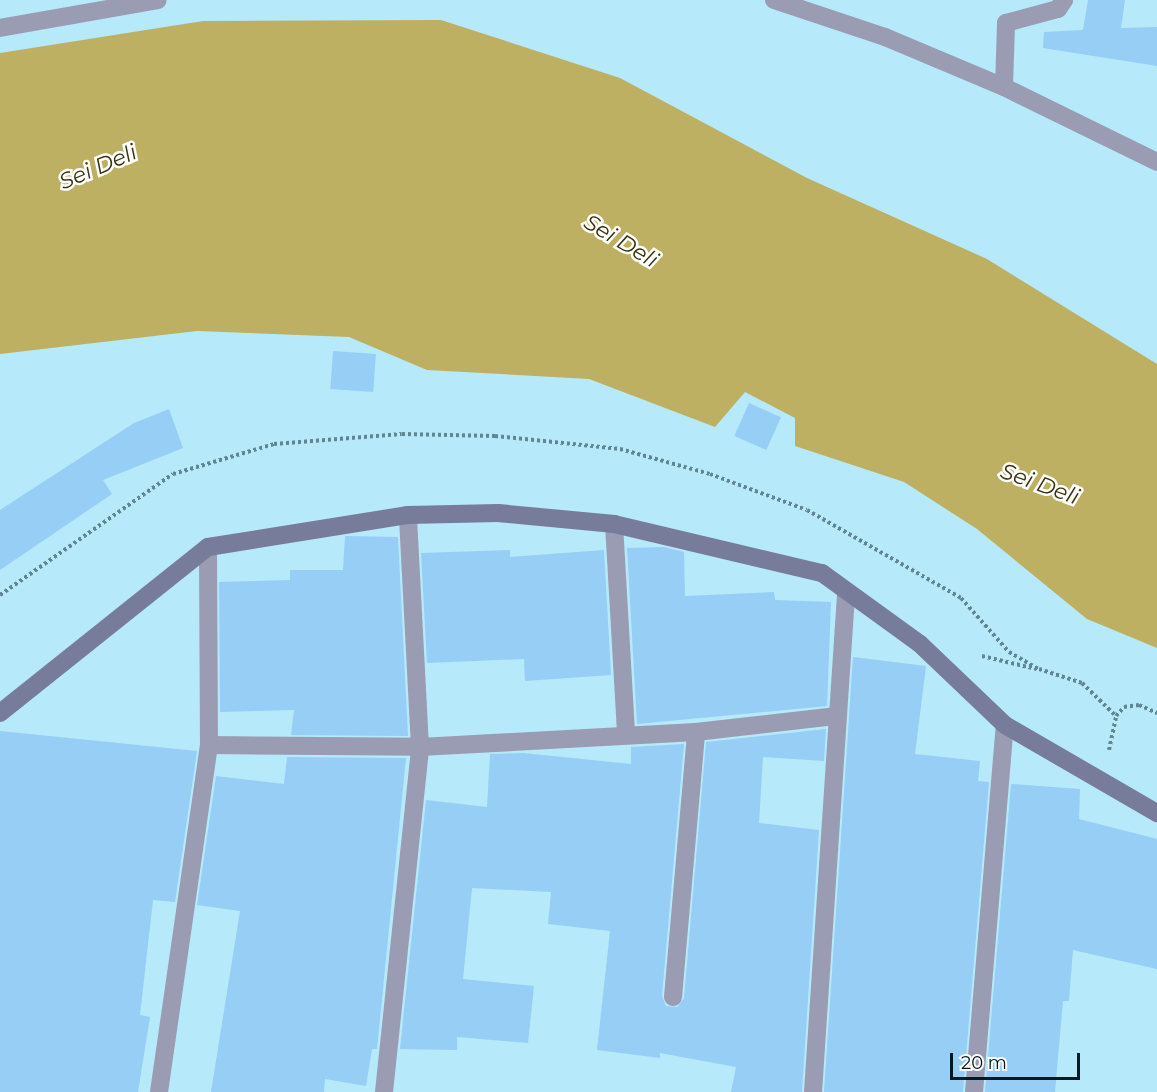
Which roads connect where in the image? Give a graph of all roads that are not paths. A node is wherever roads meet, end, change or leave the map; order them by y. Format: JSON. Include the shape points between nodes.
{"nodes":[{"id":1,"x":158,"y":0,"type":"edge"},
{"id":2,"x":774,"y":0,"type":"edge"},
{"id":3,"x":1064,"y":0,"type":"edge"},
{"id":4,"x":0,"y":28,"type":"edge"},
{"id":5,"x":1004,"y":87,"type":"junction"},
{"id":6,"x":1157,"y":162,"type":"edge"},
{"id":7,"x":408,"y":514,"type":"junction"},
{"id":8,"x":614,"y":524,"type":"junction"},
{"id":9,"x":208,"y":547,"type":"junction"},
{"id":10,"x":846,"y":594,"type":"junction"},
{"id":11,"x":0,"y":713,"type":"edge"},
{"id":12,"x":837,"y":716,"type":"junction"},
{"id":13,"x":1005,"y":725,"type":"junction"},
{"id":14,"x":696,"y":732,"type":"junction"},
{"id":15,"x":626,"y":735,"type":"junction"},
{"id":16,"x":210,"y":745,"type":"junction"},
{"id":17,"x":420,"y":747,"type":"junction"},
{"id":18,"x":1157,"y":813,"type":"edge"},
{"id":19,"x":673,"y":997,"type":"dead end"},
{"id":20,"x":159,"y":1092,"type":"edge"},
{"id":21,"x":384,"y":1092,"type":"edge"},
{"id":22,"x":813,"y":1092,"type":"edge"},
{"id":23,"x":974,"y":1092,"type":"edge"}],
"edges":[{"from":1,"to":4,"type":"street"},
{"from":2,"to":5,"type":"street","via":[[885,37]]},
{"from":3,"to":5,"type":"street","via":[[1058,9],[1006,23]]},
{"from":5,"to":6,"type":"street"},
{"from":7,"to":8,"type":"street","via":[[498,513]]},
{"from":7,"to":9,"type":"street"},
{"from":7,"to":17,"type":"street"},
{"from":8,"to":10,"type":"street","via":[[822,573]]},
{"from":8,"to":15,"type":"street"},
{"from":9,"to":11,"type":"street"},
{"from":9,"to":16,"type":"street"},
{"from":10,"to":12,"type":"street"},
{"from":10,"to":13,"type":"street","via":[[920,644]]},
{"from":12,"to":14,"type":"street"},
{"from":12,"to":22,"type":"street"},
{"from":13,"to":18,"type":"street"},
{"from":13,"to":23,"type":"street"},
{"from":14,"to":15,"type":"street"},
{"from":14,"to":19,"type":"street"},
{"from":15,"to":17,"type":"street"},
{"from":16,"to":17,"type":"street"},
{"from":16,"to":20,"type":"street"},
{"from":17,"to":21,"type":"street"}]}
